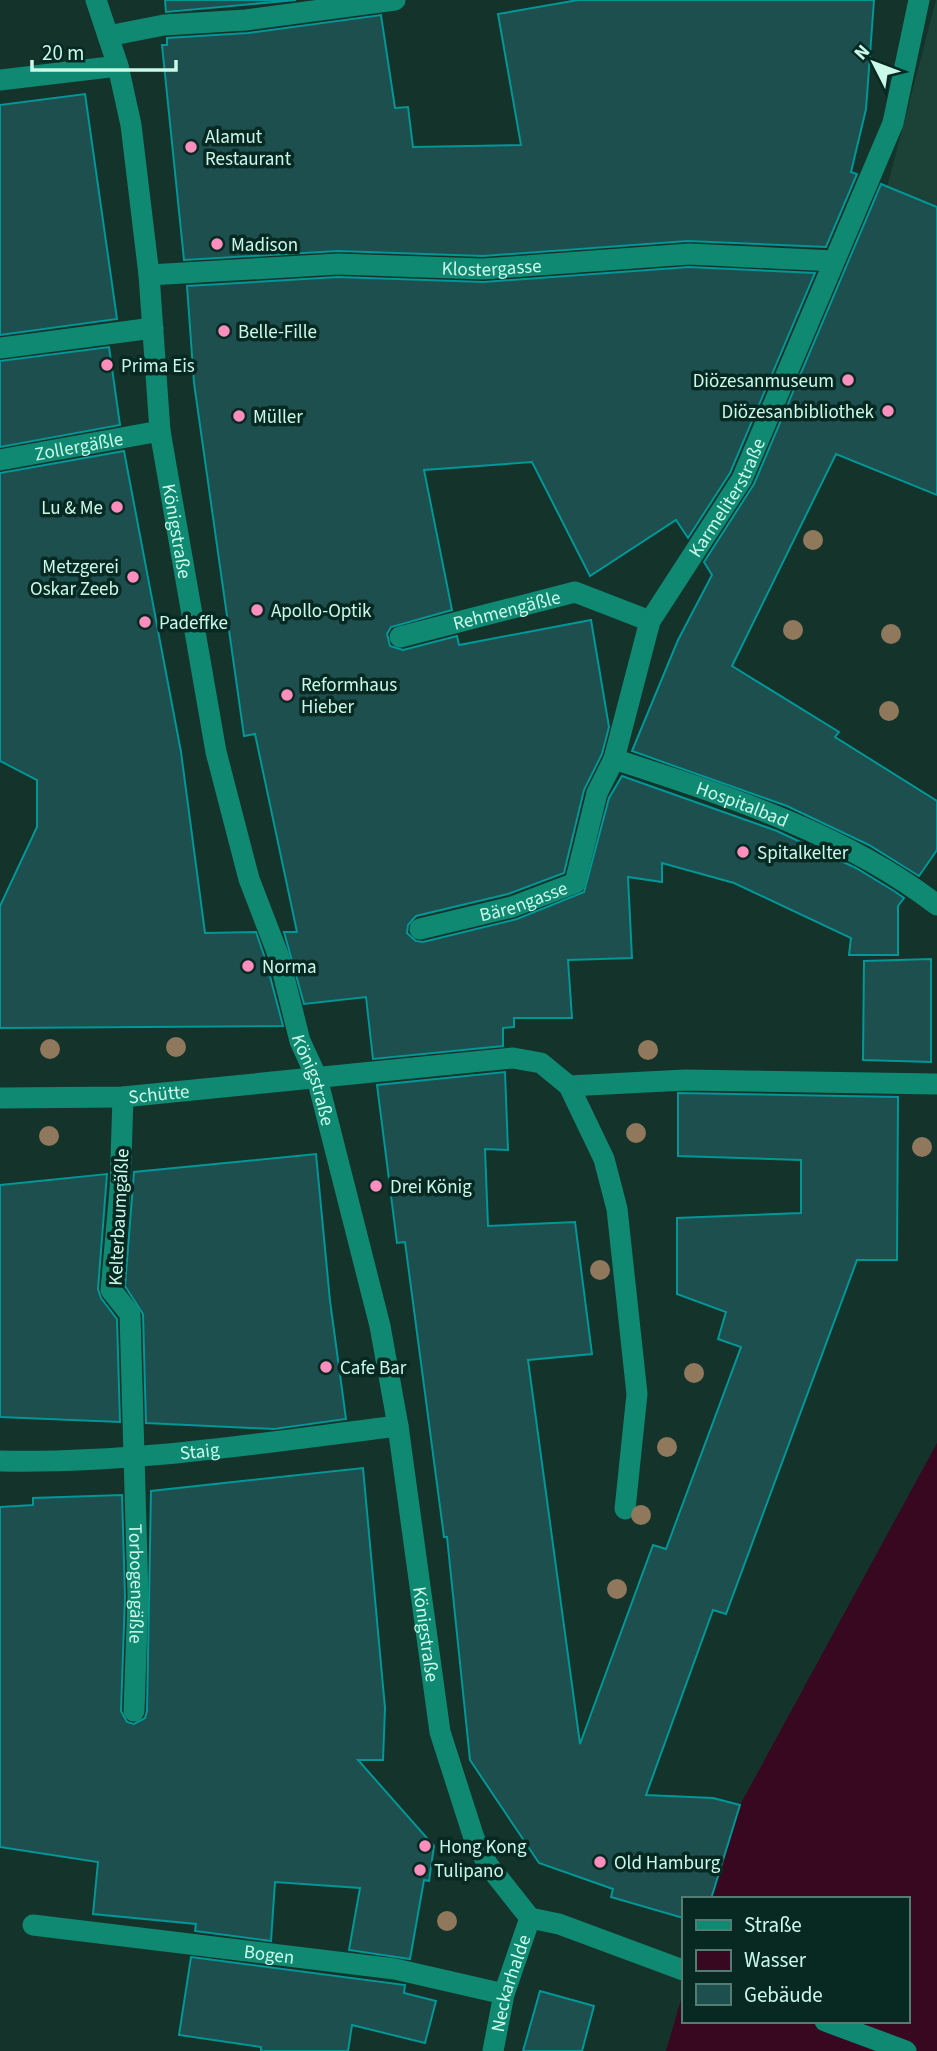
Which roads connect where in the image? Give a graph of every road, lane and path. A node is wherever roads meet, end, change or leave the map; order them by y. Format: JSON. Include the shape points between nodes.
{"nodes":[{"id":1,"x":96,"y":0,"type":"edge"},
{"id":2,"x":395,"y":0,"type":"edge"},
{"id":3,"x":919,"y":0,"type":"edge"},
{"id":4,"x":108,"y":36,"type":"junction"},
{"id":5,"x":118,"y":66,"type":"junction"},
{"id":6,"x":0,"y":80,"type":"edge"},
{"id":7,"x":834,"y":261,"type":"junction"},
{"id":8,"x":149,"y":275,"type":"junction"},
{"id":9,"x":153,"y":328,"type":"junction"},
{"id":10,"x":0,"y":348,"type":"edge"},
{"id":11,"x":160,"y":430,"type":"junction"},
{"id":12,"x":0,"y":460,"type":"edge"},
{"id":13,"x":650,"y":621,"type":"junction"},
{"id":14,"x":400,"y":637,"type":"dead end"},
{"id":15,"x":614,"y":759,"type":"junction"},
{"id":16,"x":597,"y":793,"type":"joint"},
{"id":17,"x":937,"y":905,"type":"edge"},
{"id":18,"x":420,"y":929,"type":"dead end"},
{"id":19,"x":317,"y":1078,"type":"junction"},
{"id":20,"x":937,"y":1084,"type":"edge"},
{"id":21,"x":569,"y":1086,"type":"junction"},
{"id":22,"x":122,"y":1097,"type":"junction"},
{"id":23,"x":0,"y":1098,"type":"edge"},
{"id":24,"x":398,"y":1426,"type":"junction"},
{"id":25,"x":136,"y":1457,"type":"junction"},
{"id":26,"x":0,"y":1461,"type":"edge"},
{"id":27,"x":625,"y":1509,"type":"dead end"},
{"id":28,"x":134,"y":1711,"type":"dead end"},
{"id":29,"x":530,"y":1918,"type":"junction"},
{"id":30,"x":33,"y":1925,"type":"dead end"},
{"id":31,"x":682,"y":1969,"type":"edge"},
{"id":32,"x":504,"y":1994,"type":"junction"},
{"id":33,"x":830,"y":2023,"type":"edge"},
{"id":34,"x":493,"y":2051,"type":"edge"},
{"id":35,"x":906,"y":2051,"type":"edge"}],
"edges":[{"from":1,"to":4,"type":"street","name":"Königstraße"},
{"from":2,"to":4,"type":"street","via":[[246,20],[164,24]]},
{"from":3,"to":7,"type":"street","name":"Karmeliterstraße","via":[[893,123]]},
{"from":4,"to":5,"type":"street","name":"Königstraße"},
{"from":5,"to":6,"type":"street"},
{"from":5,"to":8,"type":"street","name":"Königstraße","via":[[131,125]]},
{"from":7,"to":8,"type":"street","name":"Klostergasse","via":[[690,254],[484,269],[338,264]]},
{"from":7,"to":13,"type":"street","name":"Karmeliterstraße","via":[[742,479]]},
{"from":8,"to":9,"type":"street","name":"Königstraße"},
{"from":9,"to":10,"type":"street"},
{"from":9,"to":11,"type":"street","name":"Königstraße"},
{"from":11,"to":12,"type":"street","name":"Zollergäßle"},
{"from":11,"to":19,"type":"street","name":"Königstraße","via":[[230,811],[249,879],[279,957],[300,1041]]},
{"from":13,"to":14,"type":"street","name":"Rehmengäßle","via":[[575,592]]},
{"from":13,"to":15,"type":"street","name":"Karmeliterstraße"},
{"from":15,"to":16,"type":"street","name":"Karmeliterstraße"},
{"from":15,"to":17,"type":"street","name":"Hospitalbad","via":[[761,811],[909,884]]},
{"from":16,"to":18,"type":"street","name":"Bärengasse","via":[[575,883],[512,907]]},
{"from":19,"to":21,"type":"street","name":"Schütte","via":[[513,1058],[541,1063]]},
{"from":19,"to":22,"type":"street","name":"Schütte"},
{"from":19,"to":24,"type":"street","name":"Königstraße","via":[[380,1326]]},
{"from":20,"to":21,"type":"street","via":[[685,1080]]},
{"from":21,"to":27,"type":"street","via":[[604,1159],[617,1209],[637,1394]]},
{"from":22,"to":23,"type":"street","name":"Schütte"},
{"from":22,"to":25,"type":"street","name":"Kelterbaumgäßle","via":[[111,1290],[130,1314]]},
{"from":24,"to":25,"type":"street","name":"Staig"},
{"from":24,"to":29,"type":"street","name":"Königstraße","via":[[440,1732],[474,1838],[494,1873]]},
{"from":25,"to":26,"type":"street","name":"Staig","via":[[62,1463]]},
{"from":25,"to":28,"type":"street","name":"Torbogengäßle","via":[[138,1662]]},
{"from":29,"to":31,"type":"street"},
{"from":29,"to":32,"type":"street","name":"Neckarhalde"},
{"from":30,"to":32,"type":"street","name":"Bogen","via":[[395,1969]]},
{"from":32,"to":34,"type":"street","name":"Neckarhalde"},
{"from":33,"to":35,"type":"street"}]}
